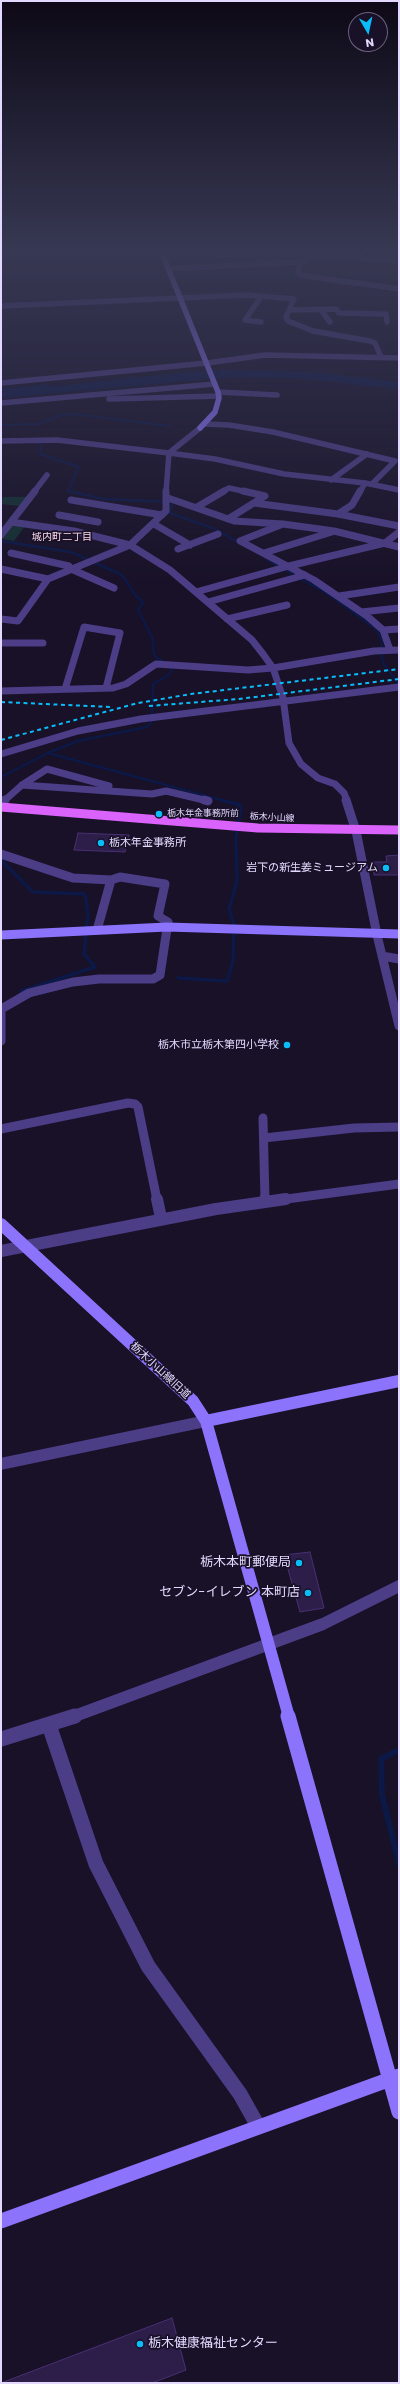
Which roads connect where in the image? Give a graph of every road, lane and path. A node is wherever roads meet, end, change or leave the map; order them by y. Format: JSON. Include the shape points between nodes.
{"nodes":[{"id":1,"x":211,"y":364,"type":"edge"},
{"id":2,"x":207,"y":365,"type":"junction"},
{"id":3,"x":215,"y":383,"type":"junction"},
{"id":4,"x":1,"y":384,"type":"edge"},
{"id":5,"x":218,"y":394,"type":"junction"},
{"id":6,"x":277,"y":395,"type":"dead end"},
{"id":7,"x":109,"y":399,"type":"dead end"},
{"id":8,"x":1,"y":403,"type":"edge"},
{"id":9,"x":202,"y":426,"type":"junction"},
{"id":10,"x":1,"y":442,"type":"edge"},
{"id":11,"x":169,"y":453,"type":"junction"},
{"id":12,"x":367,"y":454,"type":"junction"},
{"id":13,"x":47,"y":475,"type":"dead end"},
{"id":14,"x":331,"y":480,"type":"junction"},
{"id":15,"x":365,"y":483,"type":"junction"},
{"id":16,"x":372,"y":484,"type":"junction"},
{"id":17,"x":399,"y":490,"type":"edge"},
{"id":18,"x":168,"y":498,"type":"junction"},
{"id":19,"x":71,"y":500,"type":"dead end"},
{"id":20,"x":254,"y":503,"type":"junction"},
{"id":21,"x":197,"y":507,"type":"junction"},
{"id":22,"x":338,"y":514,"type":"junction"},
{"id":23,"x":58,"y":515,"type":"dead end"},
{"id":24,"x":162,"y":515,"type":"junction"},
{"id":25,"x":228,"y":519,"type":"junction"},
{"id":26,"x":11,"y":522,"type":"junction"},
{"id":27,"x":154,"y":524,"type":"junction"},
{"id":28,"x":283,"y":524,"type":"junction"},
{"id":29,"x":399,"y":526,"type":"edge"},
{"id":30,"x":334,"y":531,"type":"junction"},
{"id":31,"x":399,"y":532,"type":"edge"},
{"id":32,"x":86,"y":534,"type":"junction"},
{"id":33,"x":218,"y":534,"type":"dead end"},
{"id":34,"x":1,"y":535,"type":"edge"},
{"id":35,"x":385,"y":543,"type":"junction"},
{"id":36,"x":130,"y":545,"type":"junction"},
{"id":37,"x":190,"y":545,"type":"junction"},
{"id":38,"x":399,"y":547,"type":"edge"},
{"id":39,"x":178,"y":549,"type":"dead end"},
{"id":40,"x":11,"y":553,"type":"dead end"},
{"id":41,"x":264,"y":553,"type":"junction"},
{"id":42,"x":289,"y":566,"type":"junction"},
{"id":43,"x":1,"y":568,"type":"edge"},
{"id":44,"x":72,"y":569,"type":"junction"},
{"id":45,"x":305,"y":575,"type":"junction"},
{"id":46,"x":48,"y":579,"type":"junction"},
{"id":47,"x":399,"y":587,"type":"edge"},
{"id":48,"x":114,"y":588,"type":"dead end"},
{"id":49,"x":196,"y":592,"type":"junction"},
{"id":50,"x":339,"y":596,"type":"junction"},
{"id":51,"x":208,"y":602,"type":"junction"},
{"id":52,"x":287,"y":604,"type":"dead end"},
{"id":53,"x":399,"y":608,"type":"edge"},
{"id":54,"x":361,"y":612,"type":"junction"},
{"id":55,"x":1,"y":619,"type":"edge"},
{"id":56,"x":227,"y":619,"type":"junction"},
{"id":57,"x":399,"y":629,"type":"edge"},
{"id":58,"x":383,"y":630,"type":"junction"},
{"id":59,"x":1,"y":642,"type":"edge"},
{"id":60,"x":43,"y":643,"type":"dead end"},
{"id":61,"x":390,"y":650,"type":"junction"},
{"id":62,"x":399,"y":650,"type":"edge"},
{"id":63,"x":273,"y":668,"type":"junction"},
{"id":64,"x":399,"y":687,"type":"edge"},
{"id":65,"x":65,"y":688,"type":"junction"},
{"id":66,"x":106,"y":688,"type":"junction"},
{"id":67,"x":1,"y":691,"type":"edge"},
{"id":68,"x":284,"y":701,"type":"junction"},
{"id":69,"x":1,"y":754,"type":"edge"},
{"id":70,"x":22,"y":785,"type":"junction"},
{"id":71,"x":129,"y":792,"type":"junction"},
{"id":72,"x":208,"y":801,"type":"dead end"},
{"id":73,"x":1,"y":804,"type":"edge"},
{"id":74,"x":1,"y":807,"type":"edge"},
{"id":75,"x":399,"y":830,"type":"edge"},
{"id":76,"x":356,"y":831,"type":"junction"},
{"id":77,"x":1,"y":854,"type":"edge"},
{"id":78,"x":110,"y":880,"type":"junction"},
{"id":79,"x":167,"y":927,"type":"junction"},
{"id":80,"x":96,"y":930,"type":"junction"},
{"id":81,"x":399,"y":934,"type":"edge"},
{"id":82,"x":1,"y":935,"type":"edge"},
{"id":83,"x":377,"y":935,"type":"junction"},
{"id":84,"x":382,"y":956,"type":"junction"},
{"id":85,"x":399,"y":959,"type":"edge"},
{"id":86,"x":399,"y":1026,"type":"edge"},
{"id":87,"x":1,"y":1041,"type":"edge"},
{"id":88,"x":263,"y":1118,"type":"dead end"},
{"id":89,"x":399,"y":1127,"type":"edge"},
{"id":90,"x":1,"y":1129,"type":"edge"},
{"id":91,"x":264,"y":1138,"type":"junction"},
{"id":92,"x":399,"y":1184,"type":"edge"},
{"id":93,"x":265,"y":1201,"type":"junction"},
{"id":94,"x":161,"y":1218,"type":"junction"},
{"id":95,"x":1,"y":1224,"type":"edge"},
{"id":96,"x":24,"y":1245,"type":"junction"},
{"id":97,"x":1,"y":1251,"type":"edge"},
{"id":98,"x":399,"y":1381,"type":"edge"},
{"id":99,"x":206,"y":1421,"type":"junction"},
{"id":100,"x":1,"y":1464,"type":"edge"},
{"id":101,"x":399,"y":1586,"type":"edge"},
{"id":102,"x":270,"y":1644,"type":"junction"},
{"id":103,"x":49,"y":1725,"type":"junction"},
{"id":104,"x":1,"y":1739,"type":"edge"},
{"id":105,"x":394,"y":2078,"type":"edge"},
{"id":106,"x":399,"y":2112,"type":"edge"},
{"id":107,"x":258,"y":2126,"type":"junction"},
{"id":108,"x":1,"y":2221,"type":"edge"}],
"edges":[{"from":1,"to":2,"type":"street"},
{"from":2,"to":3,"type":"street"},
{"from":2,"to":4,"type":"street"},
{"from":3,"to":5,"type":"street"},
{"from":3,"to":8,"type":"street"},
{"from":5,"to":6,"type":"street"},
{"from":5,"to":7,"type":"street"},
{"from":5,"to":9,"type":"street","via":[[215,412]]},
{"from":9,"to":11,"type":"street"},
{"from":9,"to":12,"type":"street","via":[[228,425],[273,432]]},
{"from":10,"to":11,"type":"street","via":[[57,440]]},
{"from":11,"to":14,"type":"street"},
{"from":11,"to":18,"type":"street"},
{"from":12,"to":14,"type":"street"},
{"from":12,"to":16,"type":"street","via":[[395,462]]},
{"from":13,"to":26,"type":"street"},
{"from":14,"to":15,"type":"street"},
{"from":15,"to":16,"type":"street"},
{"from":15,"to":22,"type":"street","via":[[352,505]]},
{"from":16,"to":17,"type":"street"},
{"from":18,"to":21,"type":"street"},
{"from":18,"to":24,"type":"street","via":[[166,510]]},
{"from":19,"to":24,"type":"street"},
{"from":20,"to":21,"type":"street","via":[[265,496],[229,488]]},
{"from":20,"to":22,"type":"street"},
{"from":20,"to":25,"type":"street"},
{"from":21,"to":25,"type":"street"},
{"from":22,"to":29,"type":"street"},
{"from":23,"to":32,"type":"street","via":[[100,520]]},
{"from":24,"to":27,"type":"street"},
{"from":25,"to":28,"type":"street"},
{"from":26,"to":32,"type":"street"},
{"from":26,"to":34,"type":"street"},
{"from":27,"to":36,"type":"street"},
{"from":27,"to":37,"type":"street"},
{"from":28,"to":30,"type":"street"},
{"from":28,"to":41,"type":"street","via":[[240,540]]},
{"from":30,"to":35,"type":"street"},
{"from":30,"to":41,"type":"street"},
{"from":31,"to":35,"type":"street"},
{"from":32,"to":36,"type":"street"},
{"from":33,"to":37,"type":"street"},
{"from":35,"to":38,"type":"street"},
{"from":35,"to":42,"type":"street"},
{"from":36,"to":44,"type":"street"},
{"from":36,"to":49,"type":"street","via":[[170,570]]},
{"from":37,"to":39,"type":"street"},
{"from":40,"to":44,"type":"street","via":[[69,566]]},
{"from":41,"to":42,"type":"street"},
{"from":42,"to":45,"type":"street"},
{"from":42,"to":49,"type":"street"},
{"from":43,"to":46,"type":"street"},
{"from":44,"to":46,"type":"street"},
{"from":44,"to":48,"type":"street"},
{"from":45,"to":50,"type":"street"},
{"from":45,"to":51,"type":"street"},
{"from":46,"to":55,"type":"street","via":[[18,620]]},
{"from":47,"to":50,"type":"street"},
{"from":49,"to":51,"type":"street"},
{"from":50,"to":54,"type":"street"},
{"from":51,"to":56,"type":"street"},
{"from":52,"to":56,"type":"street"},
{"from":53,"to":54,"type":"street"},
{"from":54,"to":58,"type":"street"},
{"from":56,"to":63,"type":"street","via":[[252,640]]},
{"from":57,"to":58,"type":"street"},
{"from":58,"to":61,"type":"street"},
{"from":59,"to":60,"type":"street"},
{"from":61,"to":62,"type":"street"},
{"from":61,"to":63,"type":"street","via":[[350,654]]},
{"from":63,"to":66,"type":"street","via":[[218,669],[156,664],[126,684]]},
{"from":63,"to":68,"type":"street"},
{"from":64,"to":68,"type":"street"},
{"from":65,"to":66,"type":"street"},
{"from":65,"to":66,"type":"street","via":[[84,628],[120,633]]},
{"from":65,"to":67,"type":"street"},
{"from":68,"to":69,"type":"street","via":[[133,720],[78,731]]},
{"from":68,"to":76,"type":"street","via":[[289,743],[301,764],[318,778],[335,784],[344,793]]},
{"from":70,"to":71,"type":"street"},
{"from":70,"to":71,"type":"street","via":[[47,769]]},
{"from":70,"to":73,"type":"street"},
{"from":71,"to":72,"type":"street","via":[[152,794],[166,791]]},
{"from":74,"to":76,"type":"main road","name":"栃木小山線","via":[[250,827]]},
{"from":75,"to":76,"type":"main road","name":"栃木小山線"},
{"from":76,"to":83,"type":"street"},
{"from":77,"to":78,"type":"street","via":[[73,878]]},
{"from":78,"to":79,"type":"street","via":[[120,877],[165,884],[158,916],[168,922]]},
{"from":78,"to":80,"type":"street"},
{"from":79,"to":80,"type":"street"},
{"from":79,"to":83,"type":"street"},
{"from":79,"to":87,"type":"street","via":[[160,975],[153,979],[99,979],[73,982],[29,993],[1,1008]]},
{"from":80,"to":82,"type":"street"},
{"from":81,"to":83,"type":"street"},
{"from":83,"to":84,"type":"street"},
{"from":84,"to":85,"type":"street"},
{"from":84,"to":86,"type":"street"},
{"from":88,"to":91,"type":"street"},
{"from":89,"to":91,"type":"street","via":[[354,1128]]},
{"from":90,"to":94,"type":"street","via":[[128,1103],[135,1104],[138,1107]]},
{"from":91,"to":93,"type":"street"},
{"from":92,"to":93,"type":"street"},
{"from":93,"to":94,"type":"street"},
{"from":94,"to":96,"type":"street"},
{"from":95,"to":96,"type":"street","name":"栃木小山線旧道"},
{"from":96,"to":97,"type":"street"},
{"from":96,"to":99,"type":"street","name":"栃木小山線旧道","via":[[193,1401]]},
{"from":98,"to":99,"type":"street"},
{"from":99,"to":100,"type":"street"},
{"from":99,"to":102,"type":"street","name":"栃木小山線旧道"},
{"from":101,"to":102,"type":"street","via":[[323,1624]]},
{"from":102,"to":103,"type":"street"},
{"from":102,"to":105,"type":"street","name":"栃木小山線旧道"},
{"from":103,"to":104,"type":"street"},
{"from":103,"to":107,"type":"street","via":[[96,1864],[148,1966],[240,2094]]},
{"from":105,"to":106,"type":"street","name":"栃木小山線旧道"},
{"from":105,"to":107,"type":"street"},
{"from":107,"to":108,"type":"street"}]}
